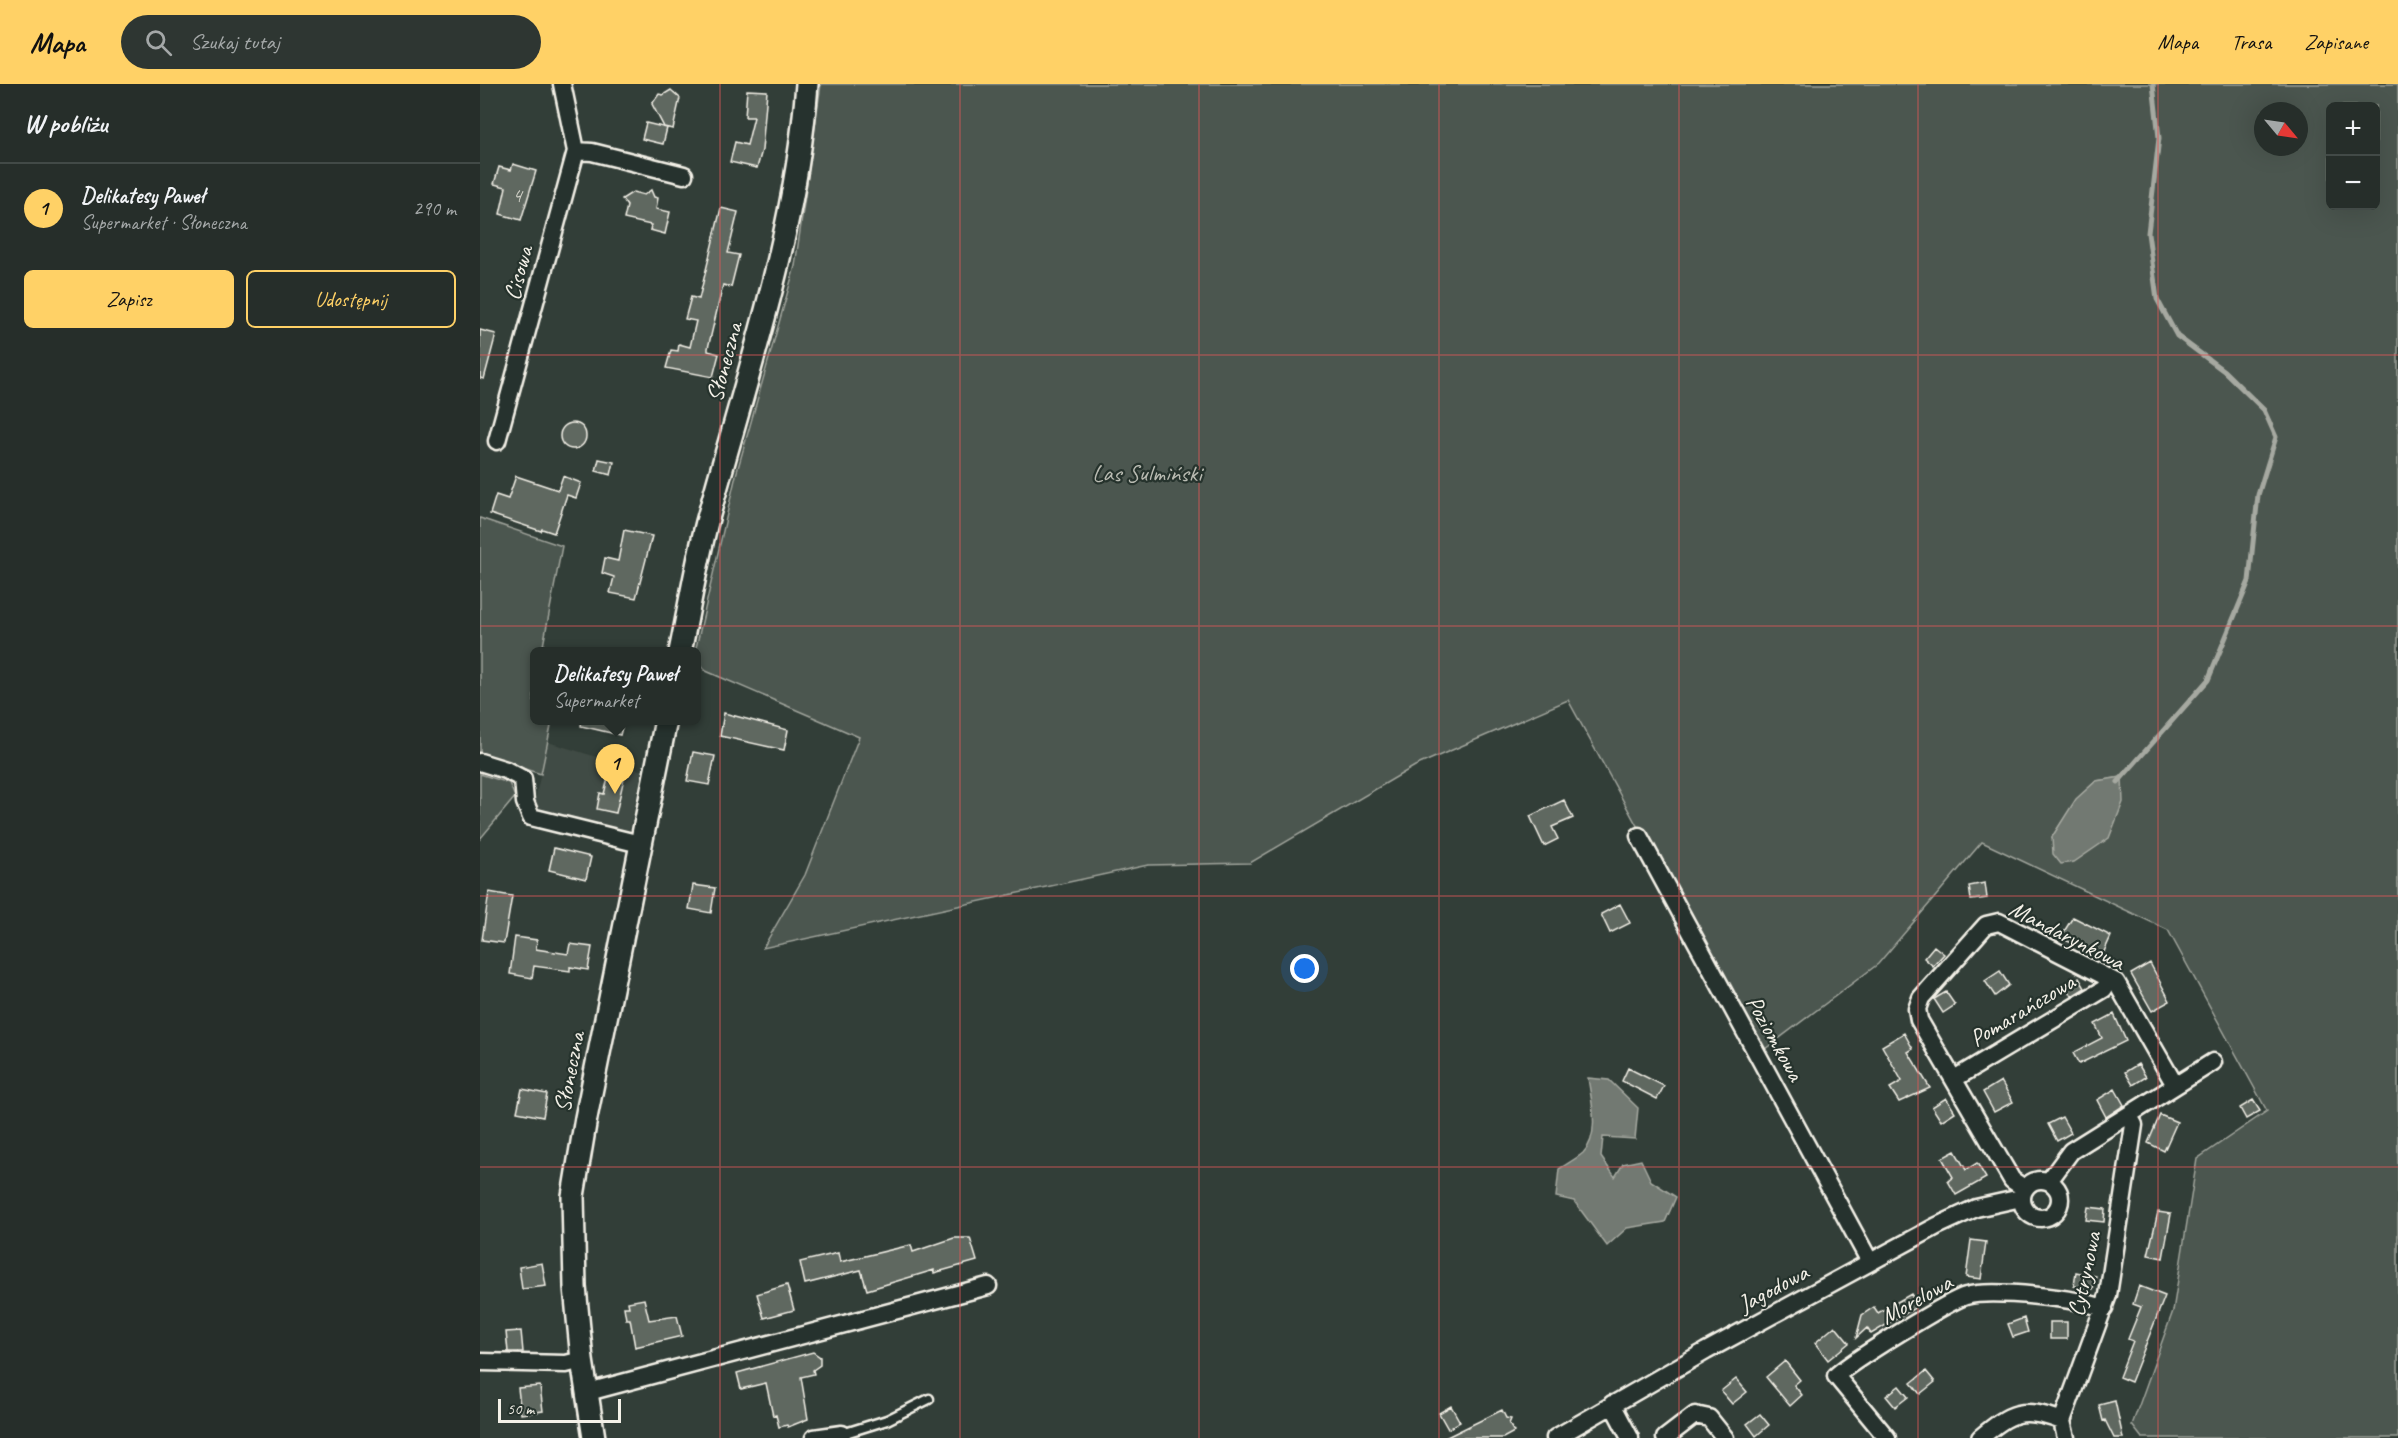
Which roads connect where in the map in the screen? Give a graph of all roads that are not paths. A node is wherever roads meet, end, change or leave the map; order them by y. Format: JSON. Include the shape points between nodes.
{"nodes":[{"id":1,"x":562,"y":84,"type":"edge"},
{"id":2,"x":807,"y":84,"type":"edge"},
{"id":3,"x":576,"y":151,"type":"junction"},
{"id":4,"x":684,"y":175,"type":"dead end"},
{"id":5,"x":497,"y":441,"type":"dead end"},
{"id":6,"x":681,"y":647,"type":"edge"},
{"id":7,"x":665,"y":725,"type":"edge"},
{"id":8,"x":480,"y":762,"type":"edge"},
{"id":9,"x":1639,"y":836,"type":"dead end"},
{"id":10,"x":640,"y":844,"type":"junction"},
{"id":11,"x":2110,"y":979,"type":"junction"},
{"id":12,"x":2213,"y":1062,"type":"dead end"},
{"id":13,"x":1954,"y":1079,"type":"junction"},
{"id":14,"x":2175,"y":1085,"type":"junction"},
{"id":15,"x":2130,"y":1116,"type":"junction"},
{"id":16,"x":2049,"y":1181,"type":"junction"},
{"id":17,"x":2023,"y":1193,"type":"junction"},
{"id":18,"x":1870,"y":1263,"type":"junction"},
{"id":19,"x":988,"y":1286,"type":"dead end"},
{"id":20,"x":2103,"y":1309,"type":"junction"},
{"id":21,"x":582,"y":1360,"type":"junction"},
{"id":22,"x":480,"y":1362,"type":"edge"},
{"id":23,"x":588,"y":1392,"type":"junction"},
{"id":24,"x":929,"y":1399,"type":"dead end"},
{"id":25,"x":1612,"y":1404,"type":"junction"},
{"id":26,"x":2062,"y":1421,"type":"junction"},
{"id":27,"x":842,"y":1434,"type":"joint"},
{"id":28,"x":594,"y":1438,"type":"edge"},
{"id":29,"x":814,"y":1438,"type":"edge"},
{"id":30,"x":1555,"y":1438,"type":"edge"},
{"id":31,"x":1630,"y":1438,"type":"edge"},
{"id":32,"x":1665,"y":1438,"type":"edge"},
{"id":33,"x":1725,"y":1438,"type":"edge"},
{"id":34,"x":1887,"y":1438,"type":"edge"},
{"id":35,"x":1980,"y":1438,"type":"edge"},
{"id":36,"x":2066,"y":1438,"type":"edge"}],
"edges":[{"from":1,"to":3,"type":"street","name":"Cisowa"},
{"from":2,"to":6,"type":"street","name":"Słoneczna","via":[[792,200],[706,526]]},
{"from":3,"to":4,"type":"street"},
{"from":3,"to":5,"type":"street","name":"Cisowa"},
{"from":7,"to":10,"type":"street","name":"Słoneczna"},
{"from":8,"to":10,"type":"street","via":[[523,779],[531,817]]},
{"from":9,"to":18,"type":"street","name":"Poziomkowa"},
{"from":10,"to":21,"type":"street","name":"Słoneczna","via":[[573,1196],[572,1243]]},
{"from":11,"to":13,"type":"street","name":"Pomarańczowa","via":[[2104,989]]},
{"from":11,"to":13,"type":"street","name":"Mandarynkowa","via":[[1999,922],[1986,925],[1921,999],[1917,1009],[1919,1020]]},
{"from":11,"to":14,"type":"street","name":"Mandarynkowa","via":[[2121,987]]},
{"from":12,"to":14,"type":"street"},
{"from":13,"to":17,"type":"street","name":"Mandarynkowa"},
{"from":14,"to":15,"type":"street"},
{"from":15,"to":16,"type":"street","via":[[2071,1151]]},
{"from":15,"to":20,"type":"street","name":"Cytrynowa","via":[[2134,1125]]},
{"from":16,"to":17,"type":"street","via":[[2037,1180]]},
{"from":16,"to":17,"type":"street","via":[[2060,1196],[2057,1209],[2048,1217],[2029,1215],[2024,1210]]},
{"from":17,"to":18,"type":"street","name":"Jagodowa","via":[[1976,1208]]},
{"from":18,"to":25,"type":"street","name":"Jagodowa"},
{"from":19,"to":23,"type":"street"},
{"from":20,"to":26,"type":"street","name":"Cytrynowa"},
{"from":20,"to":34,"type":"street","name":"Morelowa","via":[[2034,1296],[1965,1296],[1839,1373],[1838,1380]]},
{"from":21,"to":22,"type":"street","via":[[566,1364]]},
{"from":21,"to":23,"type":"street","name":"Słoneczna"},
{"from":23,"to":28,"type":"street","name":"Słoneczna"},
{"from":24,"to":27,"type":"lane","via":[[886,1420]]},
{"from":25,"to":30,"type":"street","name":"Jagodowa"},
{"from":25,"to":31,"type":"street"},
{"from":26,"to":35,"type":"street","via":[[2018,1413]]},
{"from":26,"to":36,"type":"street"},
{"from":27,"to":29,"type":"street"},
{"from":32,"to":33,"type":"street","via":[[1695,1415],[1709,1418]]}]}
